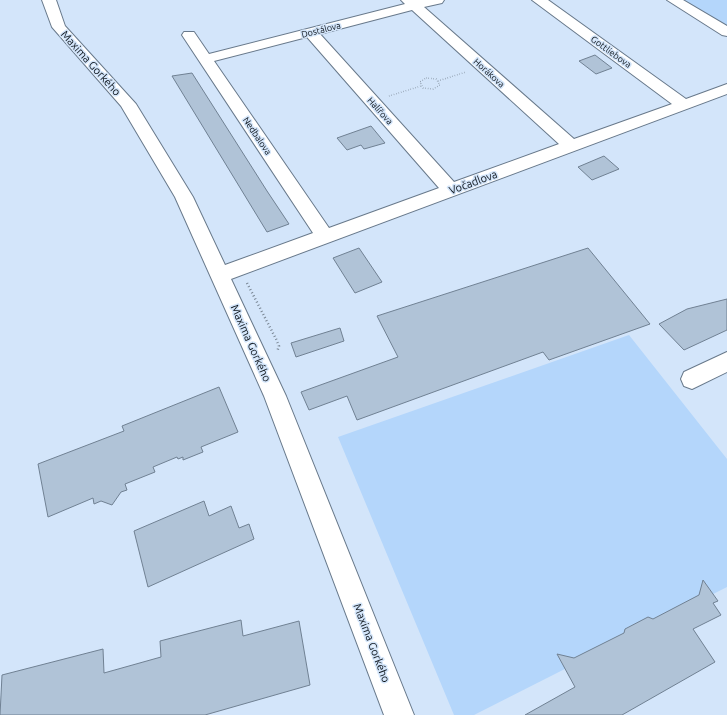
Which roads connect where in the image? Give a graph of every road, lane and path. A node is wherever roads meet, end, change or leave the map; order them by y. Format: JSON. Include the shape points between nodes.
{"nodes":[{"id":1,"x":50,"y":0,"type":"edge"},
{"id":2,"x":437,"y":0,"type":"edge"},
{"id":3,"x":539,"y":0,"type":"edge"},
{"id":4,"x":674,"y":0,"type":"edge"},
{"id":5,"x":411,"y":3,"type":"edge"},
{"id":6,"x":310,"y":32,"type":"junction"},
{"id":7,"x":727,"y":32,"type":"edge"},
{"id":8,"x":189,"y":35,"type":"dead end"},
{"id":9,"x":205,"y":59,"type":"junction"},
{"id":10,"x":483,"y":67,"type":"junction"},
{"id":11,"x":438,"y":81,"type":"junction"},
{"id":12,"x":421,"y":86,"type":"junction"},
{"id":13,"x":727,"y":89,"type":"edge"},
{"id":14,"x":371,"y":101,"type":"junction"},
{"id":15,"x":684,"y":105,"type":"junction"},
{"id":16,"x":571,"y":146,"type":"junction"},
{"id":17,"x":451,"y":190,"type":"junction"},
{"id":18,"x":325,"y":236,"type":"junction"},
{"id":19,"x":232,"y":276,"type":"junction"},
{"id":20,"x":275,"y":359,"type":"dead end"},
{"id":21,"x":727,"y":361,"type":"edge"},
{"id":22,"x":692,"y":379,"type":"dead end"},
{"id":23,"x":399,"y":715,"type":"edge"}],
"edges":[{"from":1,"to":19,"type":"street","name":"Maxima Gorkého","via":[[60,27],[128,104]]},
{"from":2,"to":5,"type":"street","name":"Dostálova"},
{"from":3,"to":15,"type":"street","name":"Gottliebova"},
{"from":4,"to":7,"type":"street"},
{"from":5,"to":6,"type":"street","name":"Dostálova"},
{"from":5,"to":10,"type":"street","name":"Horákova"},
{"from":6,"to":9,"type":"street","name":"Dostálova"},
{"from":6,"to":14,"type":"street","name":"Halířova"},
{"from":8,"to":9,"type":"street","name":"Nedbalova"},
{"from":9,"to":18,"type":"street","name":"Nedbalova"},
{"from":10,"to":11,"type":"path"},
{"from":10,"to":16,"type":"street","name":"Horákova"},
{"from":11,"to":12,"type":"path","via":[[433,78],[423,79],[420,82]]},
{"from":11,"to":12,"type":"path","via":[[440,85],[433,89]]},
{"from":12,"to":14,"type":"path"},
{"from":13,"to":15,"type":"street","name":"Vočadlova"},
{"from":14,"to":17,"type":"street","name":"Halířova"},
{"from":15,"to":16,"type":"street","name":"Vočadlova"},
{"from":16,"to":17,"type":"street","name":"Vočadlova"},
{"from":17,"to":18,"type":"street","name":"Vočadlova"},
{"from":18,"to":19,"type":"street","name":"Vočadlova"},
{"from":19,"to":20,"type":"path","via":[[279,346]]},
{"from":19,"to":23,"type":"street","name":"Maxima Gorkého","via":[[275,396]]},
{"from":21,"to":22,"type":"street"}]}
